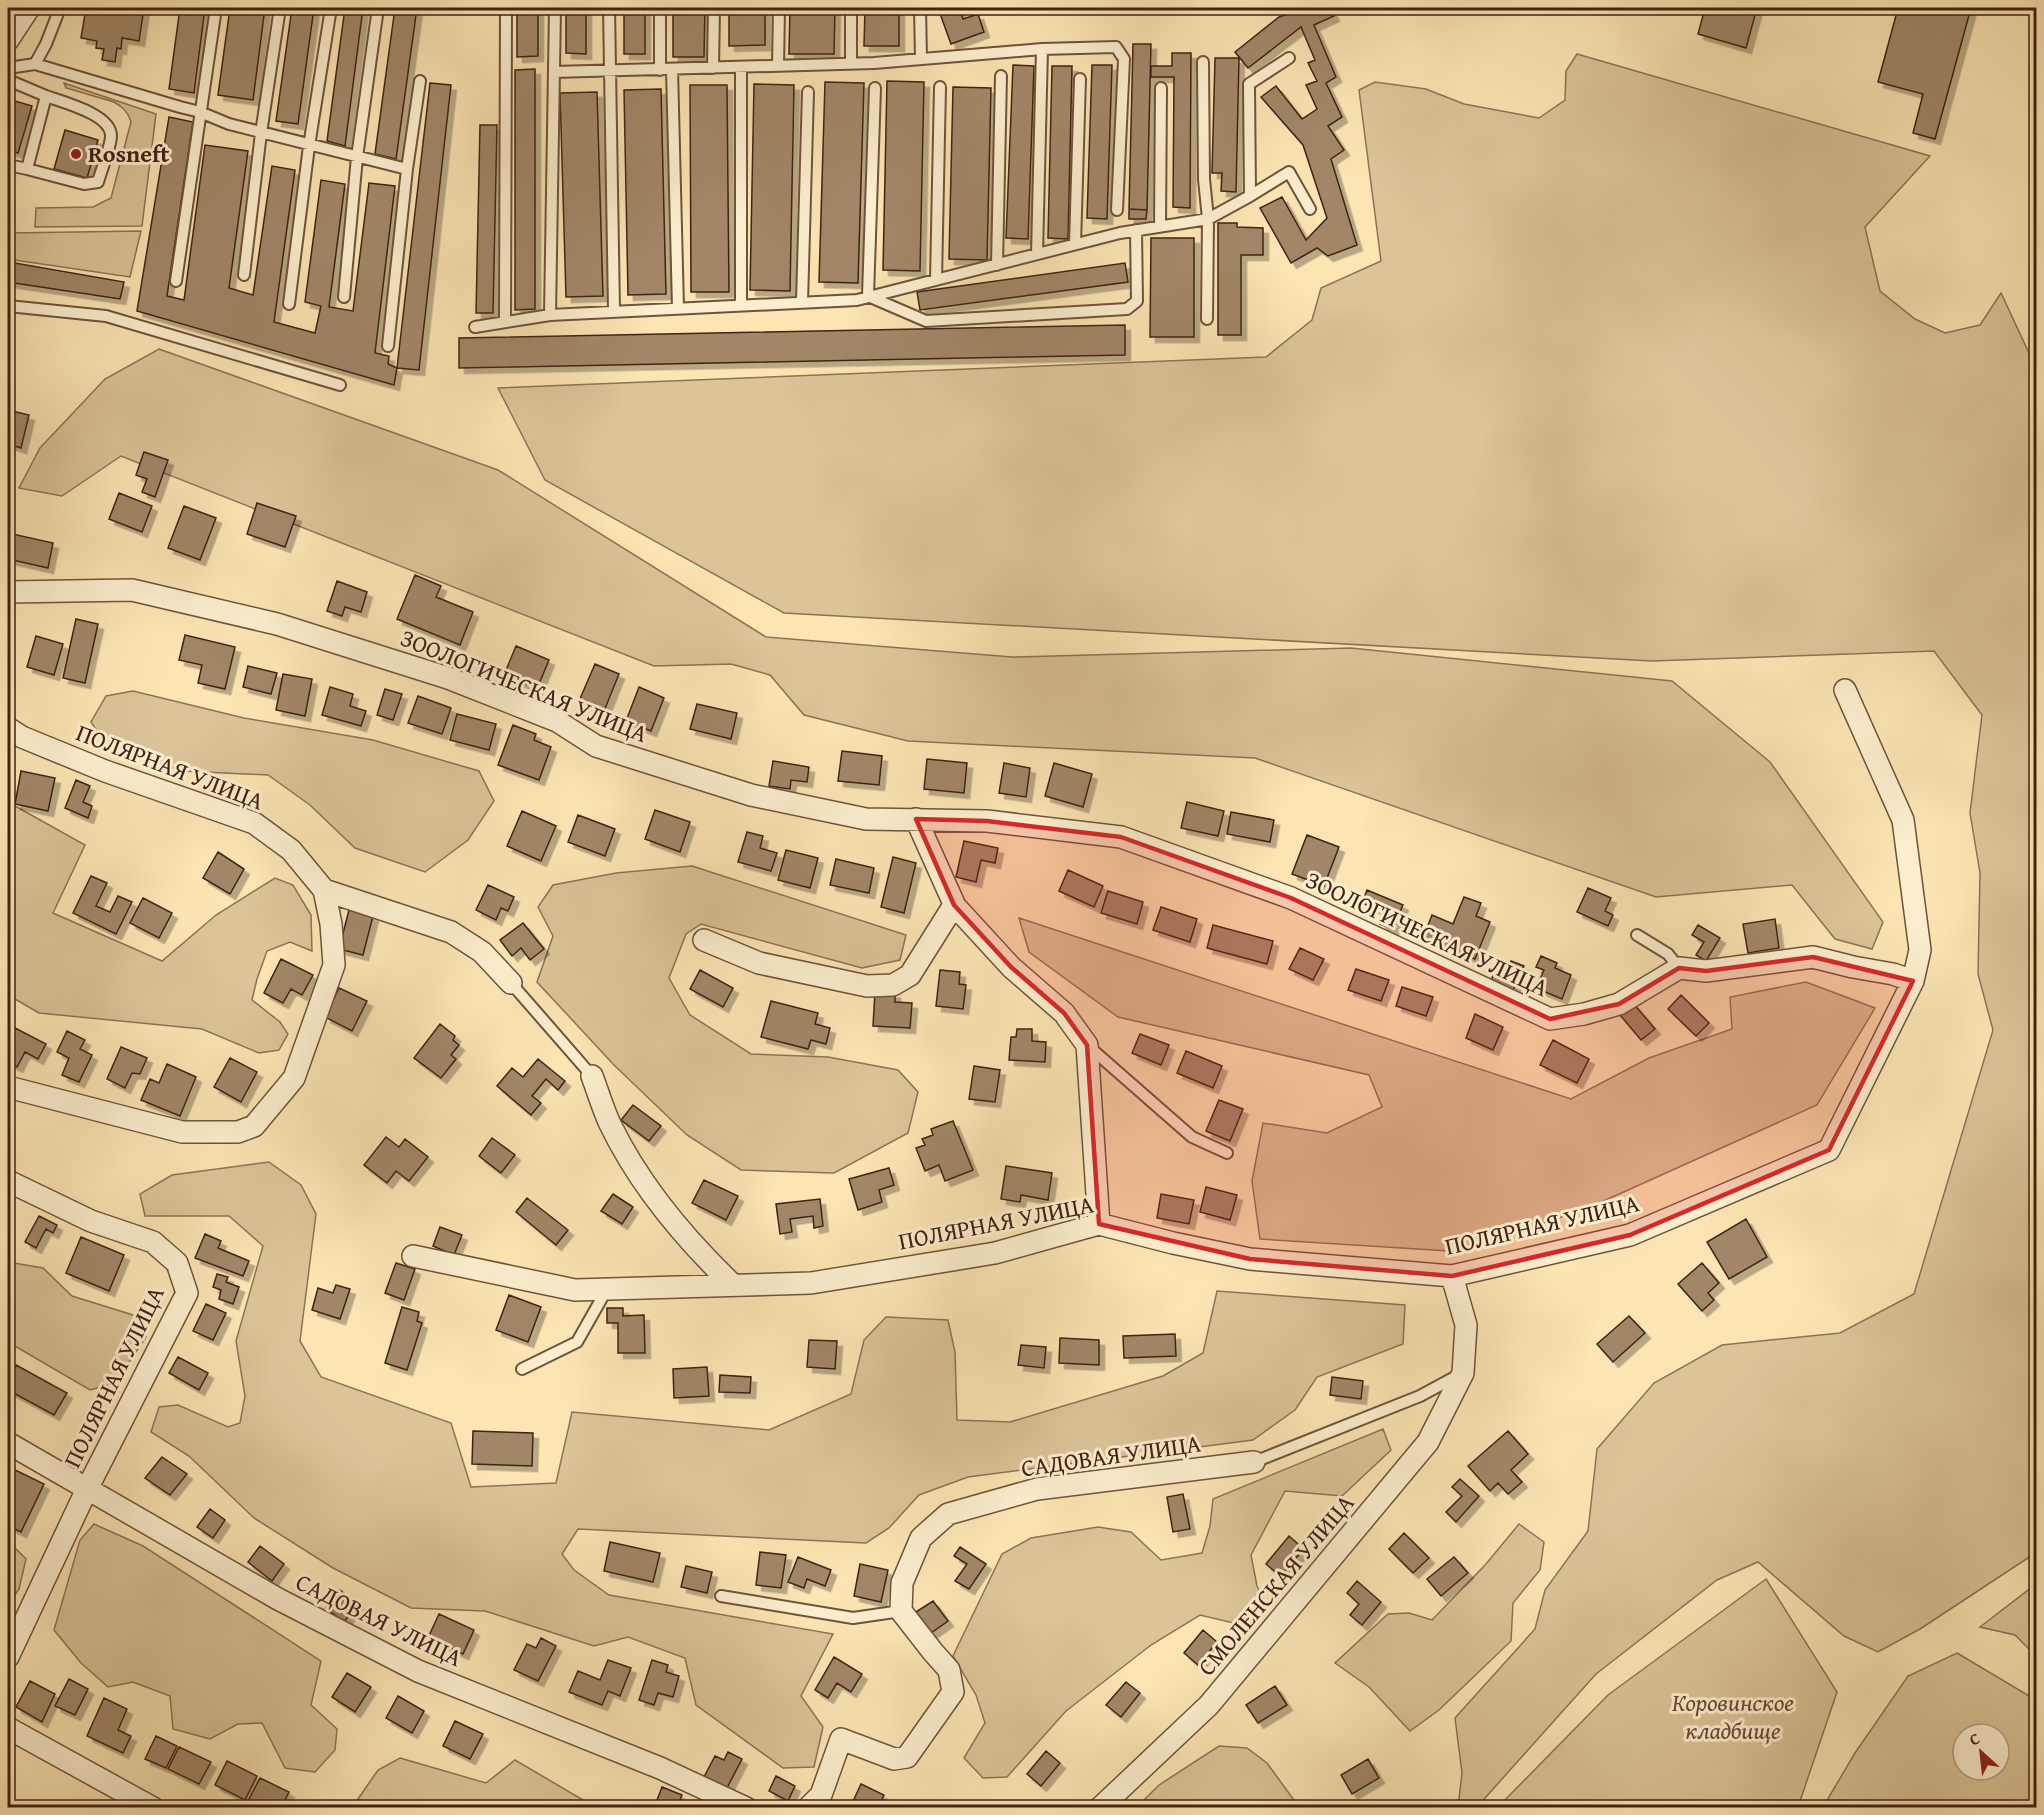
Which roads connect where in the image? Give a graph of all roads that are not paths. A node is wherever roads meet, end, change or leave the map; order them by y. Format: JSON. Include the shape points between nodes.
{"nodes":[{"id":1,"x":29,"y":8,"type":"edge"},
{"id":2,"x":60,"y":8,"type":"edge"},
{"id":3,"x":216,"y":8,"type":"edge"},
{"id":4,"x":280,"y":8,"type":"edge"},
{"id":5,"x":331,"y":8,"type":"edge"},
{"id":6,"x":378,"y":8,"type":"edge"},
{"id":7,"x":506,"y":8,"type":"edge"},
{"id":8,"x":555,"y":8,"type":"edge"},
{"id":9,"x":609,"y":8,"type":"edge"},
{"id":10,"x":660,"y":8,"type":"edge"},
{"id":11,"x":714,"y":8,"type":"edge"},
{"id":12,"x":779,"y":8,"type":"edge"},
{"id":13,"x":851,"y":8,"type":"edge"},
{"id":14,"x":920,"y":8,"type":"edge"},
{"id":15,"x":8,"y":40,"type":"edge"},
{"id":16,"x":1042,"y":49,"type":"junction"},
{"id":17,"x":1289,"y":58,"type":"dead end"},
{"id":18,"x":921,"y":59,"type":"junction"},
{"id":19,"x":1203,"y":62,"type":"dead end"},
{"id":20,"x":35,"y":64,"type":"junction"},
{"id":21,"x":851,"y":64,"type":"junction"},
{"id":22,"x":778,"y":66,"type":"junction"},
{"id":23,"x":741,"y":67,"type":"junction"},
{"id":24,"x":8,"y":68,"type":"edge"},
{"id":25,"x":713,"y":68,"type":"junction"},
{"id":26,"x":672,"y":69,"type":"junction"},
{"id":27,"x":660,"y":70,"type":"junction"},
{"id":28,"x":609,"y":71,"type":"junction"},
{"id":29,"x":554,"y":72,"type":"junction"},
{"id":30,"x":1001,"y":76,"type":"dead end"},
{"id":31,"x":1080,"y":79,"type":"dead end"},
{"id":32,"x":8,"y":80,"type":"edge"},
{"id":33,"x":420,"y":81,"type":"dead end"},
{"id":34,"x":939,"y":87,"type":"dead end"},
{"id":35,"x":875,"y":88,"type":"dead end"},
{"id":36,"x":1161,"y":88,"type":"dead end"},
{"id":37,"x":808,"y":92,"type":"dead end"},
{"id":38,"x":46,"y":96,"type":"junction"},
{"id":39,"x":200,"y":112,"type":"junction"},
{"id":40,"x":261,"y":133,"type":"junction"},
{"id":41,"x":309,"y":146,"type":"junction"},
{"id":42,"x":357,"y":156,"type":"junction"},
{"id":43,"x":8,"y":165,"type":"edge"},
{"id":44,"x":27,"y":169,"type":"junction"},
{"id":45,"x":407,"y":169,"type":"junction"},
{"id":46,"x":1250,"y":196,"type":"junction"},
{"id":47,"x":1310,"y":209,"type":"dead end"},
{"id":48,"x":1116,"y":210,"type":"dead end"},
{"id":49,"x":1209,"y":219,"type":"junction"},
{"id":50,"x":1161,"y":226,"type":"junction"},
{"id":51,"x":1136,"y":230,"type":"junction"},
{"id":52,"x":1075,"y":244,"type":"junction"},
{"id":53,"x":1037,"y":254,"type":"junction"},
{"id":54,"x":997,"y":264,"type":"junction"},
{"id":55,"x":244,"y":275,"type":"dead end"},
{"id":56,"x":936,"y":280,"type":"junction"},
{"id":57,"x":177,"y":281,"type":"dead end"},
{"id":58,"x":868,"y":296,"type":"junction"},
{"id":59,"x":344,"y":297,"type":"dead end"},
{"id":60,"x":801,"y":302,"type":"junction"},
{"id":61,"x":289,"y":304,"type":"dead end"},
{"id":62,"x":741,"y":305,"type":"junction"},
{"id":63,"x":8,"y":306,"type":"edge"},
{"id":64,"x":678,"y":308,"type":"junction"},
{"id":65,"x":614,"y":311,"type":"junction"},
{"id":66,"x":550,"y":315,"type":"junction"},
{"id":67,"x":1207,"y":319,"type":"dead end"},
{"id":68,"x":505,"y":322,"type":"junction"},
{"id":69,"x":475,"y":327,"type":"dead end"},
{"id":70,"x":388,"y":346,"type":"dead end"},
{"id":71,"x":340,"y":385,"type":"dead end"},
{"id":72,"x":8,"y":592,"type":"edge"},
{"id":73,"x":1845,"y":690,"type":"dead end"},
{"id":74,"x":8,"y":728,"type":"edge"},
{"id":75,"x":916,"y":819,"type":"junction"},
{"id":76,"x":324,"y":890,"type":"junction"},
{"id":77,"x":954,"y":904,"type":"junction"},
{"id":78,"x":1637,"y":935,"type":"dead end"},
{"id":79,"x":704,"y":940,"type":"dead end"},
{"id":80,"x":1679,"y":968,"type":"junction"},
{"id":81,"x":1912,"y":981,"type":"junction"},
{"id":82,"x":511,"y":983,"type":"joint"},
{"id":83,"x":1087,"y":1045,"type":"junction"},
{"id":84,"x":592,"y":1076,"type":"joint"},
{"id":85,"x":8,"y":1088,"type":"edge"},
{"id":86,"x":1227,"y":1153,"type":"dead end"},
{"id":87,"x":8,"y":1181,"type":"edge"},
{"id":88,"x":1099,"y":1224,"type":"junction"},
{"id":89,"x":413,"y":1256,"type":"dead end"},
{"id":90,"x":1452,"y":1276,"type":"junction"},
{"id":91,"x":732,"y":1284,"type":"junction"},
{"id":92,"x":607,"y":1289,"type":"junction"},
{"id":93,"x":522,"y":1369,"type":"dead end"},
{"id":94,"x":1463,"y":1373,"type":"junction"},
{"id":95,"x":8,"y":1443,"type":"edge"},
{"id":96,"x":1254,"y":1462,"type":"joint"},
{"id":97,"x":87,"y":1489,"type":"junction"},
{"id":98,"x":722,"y":1596,"type":"dead end"},
{"id":99,"x":901,"y":1611,"type":"junction"},
{"id":100,"x":8,"y":1657,"type":"edge"},
{"id":101,"x":8,"y":1728,"type":"edge"},
{"id":102,"x":153,"y":1808,"type":"edge"},
{"id":103,"x":746,"y":1808,"type":"edge"},
{"id":104,"x":808,"y":1808,"type":"edge"},
{"id":105,"x":1100,"y":1808,"type":"edge"}],
"edges":[{"from":1,"to":15,"type":"street"},
{"from":2,"to":20,"type":"lane"},
{"from":3,"to":39,"type":"lane"},
{"from":4,"to":40,"type":"lane"},
{"from":5,"to":41,"type":"lane"},
{"from":6,"to":42,"type":"lane"},
{"from":7,"to":68,"type":"lane"},
{"from":8,"to":29,"type":"lane"},
{"from":9,"to":28,"type":"lane"},
{"from":10,"to":27,"type":"lane"},
{"from":11,"to":25,"type":"lane"},
{"from":12,"to":22,"type":"lane"},
{"from":13,"to":21,"type":"lane"},
{"from":14,"to":18,"type":"lane"},
{"from":16,"to":18,"type":"lane"},
{"from":16,"to":48,"type":"lane","via":[[1116,47],[1124,58]]},
{"from":16,"to":53,"type":"lane"},
{"from":17,"to":46,"type":"lane","via":[[1249,84]]},
{"from":18,"to":21,"type":"lane"},
{"from":19,"to":49,"type":"lane","via":[[1204,179]]},
{"from":20,"to":24,"type":"lane"},
{"from":20,"to":39,"type":"lane"},
{"from":21,"to":22,"type":"lane"},
{"from":22,"to":23,"type":"lane"},
{"from":23,"to":25,"type":"lane"},
{"from":23,"to":62,"type":"lane"},
{"from":25,"to":26,"type":"lane"},
{"from":26,"to":27,"type":"lane"},
{"from":26,"to":64,"type":"lane"},
{"from":27,"to":28,"type":"lane"},
{"from":28,"to":29,"type":"lane"},
{"from":28,"to":65,"type":"lane"},
{"from":29,"to":66,"type":"lane"},
{"from":30,"to":54,"type":"lane"},
{"from":31,"to":52,"type":"lane"},
{"from":32,"to":38,"type":"lane"},
{"from":33,"to":45,"type":"lane"},
{"from":34,"to":56,"type":"lane"},
{"from":35,"to":58,"type":"lane"},
{"from":36,"to":50,"type":"lane"},
{"from":37,"to":60,"type":"lane"},
{"from":38,"to":44,"type":"lane"},
{"from":38,"to":44,"type":"lane","via":[[88,111],[107,126],[111,135],[98,182],[84,184]]},
{"from":39,"to":40,"type":"lane"},
{"from":39,"to":57,"type":"lane"},
{"from":40,"to":41,"type":"lane"},
{"from":40,"to":55,"type":"lane"},
{"from":41,"to":42,"type":"lane"},
{"from":41,"to":61,"type":"lane"},
{"from":42,"to":45,"type":"lane"},
{"from":42,"to":59,"type":"lane"},
{"from":43,"to":44,"type":"lane"},
{"from":45,"to":70,"type":"lane"},
{"from":46,"to":47,"type":"lane","via":[[1289,172]]},
{"from":46,"to":49,"type":"lane"},
{"from":49,"to":50,"type":"lane"},
{"from":49,"to":67,"type":"lane"},
{"from":50,"to":51,"type":"lane"},
{"from":51,"to":52,"type":"lane"},
{"from":51,"to":58,"type":"lane","via":[[1137,301],[1127,309],[926,321]]},
{"from":52,"to":53,"type":"lane"},
{"from":53,"to":54,"type":"lane"},
{"from":54,"to":56,"type":"lane"},
{"from":56,"to":58,"type":"lane"},
{"from":58,"to":60,"type":"lane","via":[[857,300]]},
{"from":60,"to":62,"type":"lane"},
{"from":62,"to":64,"type":"lane"},
{"from":63,"to":71,"type":"lane","via":[[106,316]]},
{"from":64,"to":65,"type":"lane"},
{"from":65,"to":66,"type":"lane"},
{"from":66,"to":68,"type":"lane"},
{"from":68,"to":69,"type":"lane"},
{"from":72,"to":75,"type":"street","name":"ЗООЛОГИЧЕСКАЯ УЛИЦА","via":[[132,590],[277,624],[448,678],[556,721],[597,746],[751,795],[866,819]]},
{"from":73,"to":81,"type":"street","name":"ПОЛЯРНАЯ УЛИЦА","via":[[1903,820],[1920,950]]},
{"from":74,"to":76,"type":"street","name":"ПОЛЯРНАЯ УЛИЦА","via":[[105,771],[254,823],[291,850]]},
{"from":75,"to":77,"type":"street"},
{"from":75,"to":80,"type":"street","name":"ЗООЛОГИЧЕСКАЯ УЛИЦА","via":[[987,820],[1120,837],[1291,898],[1550,1019],[1619,1004]]},
{"from":76,"to":82,"type":"street","via":[[451,932],[482,952]]},
{"from":76,"to":85,"type":"street","name":"ПОЛЯРНАЯ УЛИЦА","via":[[334,965],[294,1078],[254,1126],[238,1132],[182,1132]]},
{"from":77,"to":79,"type":"street","via":[[910,975],[893,985],[867,986],[759,963]]},
{"from":77,"to":83,"type":"street","via":[[1011,967],[1064,1013]]},
{"from":78,"to":80,"type":"lane","via":[[1668,954]]},
{"from":80,"to":81,"type":"street","via":[[1706,971],[1813,957]]},
{"from":81,"to":90,"type":"street","name":"ПОЛЯРНАЯ УЛИЦА","via":[[1829,1150],[1630,1235]]},
{"from":82,"to":84,"type":"lane"},
{"from":83,"to":86,"type":"lane","via":[[1192,1137]]},
{"from":83,"to":88,"type":"street"},
{"from":84,"to":91,"type":"street","via":[[610,1123],[646,1186],[699,1252]]},
{"from":87,"to":97,"type":"street","name":"ПОЛЯРНАЯ УЛИЦА","via":[[91,1221],[153,1242],[177,1263],[187,1293]]},
{"from":88,"to":90,"type":"street","name":"ПОЛЯРНАЯ УЛИЦА","via":[[1250,1259]]},
{"from":88,"to":91,"type":"street","name":"ПОЛЯРНАЯ УЛИЦА","via":[[983,1255],[811,1283]]},
{"from":89,"to":92,"type":"street","name":"ПОЛЯРНАЯ УЛИЦА","via":[[575,1290]]},
{"from":90,"to":94,"type":"street","via":[[1466,1325]]},
{"from":91,"to":92,"type":"street","name":"ПОЛЯРНАЯ УЛИЦА"},
{"from":92,"to":93,"type":"lane","via":[[577,1342]]},
{"from":94,"to":96,"type":"lane","via":[[1420,1396]]},
{"from":94,"to":105,"type":"street","name":"СМОЛЕНСКАЯ УЛИЦА","via":[[1428,1442],[1209,1705]]},
{"from":95,"to":97,"type":"street","name":"САДОВАЯ УЛИЦА"},
{"from":96,"to":99,"type":"street","name":"САДОВАЯ УЛИЦА","via":[[1037,1489],[948,1514],[921,1538],[902,1583]]},
{"from":97,"to":100,"type":"street","name":"ПОЛЯРНАЯ УЛИЦА"},
{"from":97,"to":103,"type":"street","name":"САДОВАЯ УЛИЦА","via":[[278,1599],[418,1671],[660,1768]]},
{"from":98,"to":99,"type":"lane","via":[[853,1618]]},
{"from":99,"to":104,"type":"street","via":[[949,1670],[953,1692],[907,1757],[894,1759],[841,1739],[820,1795]]},
{"from":101,"to":102,"type":"street"}]}
